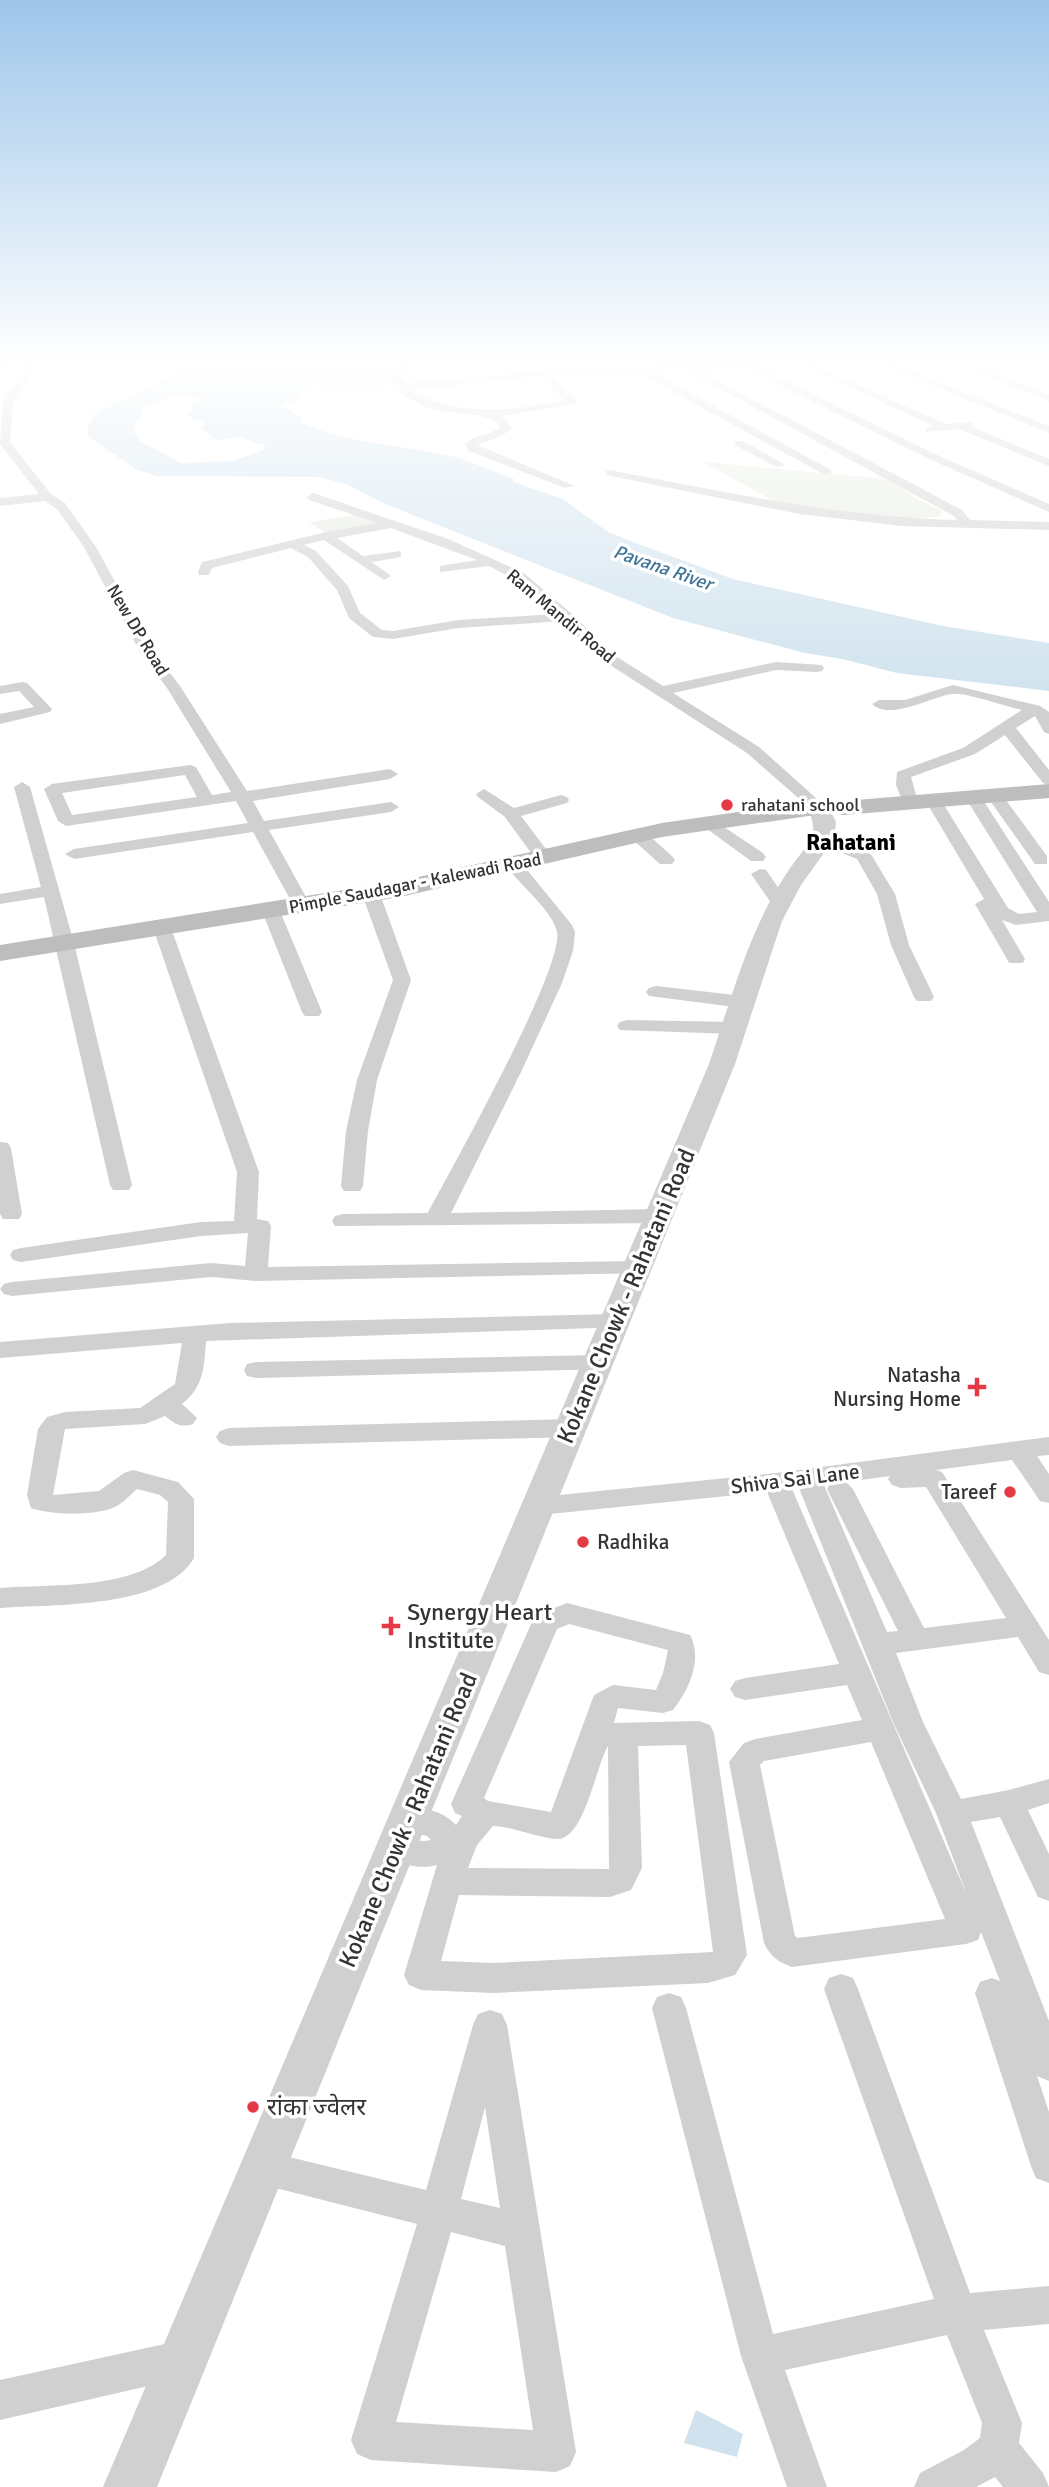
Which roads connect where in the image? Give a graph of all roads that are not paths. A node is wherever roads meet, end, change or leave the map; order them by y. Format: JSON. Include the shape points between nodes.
{"nodes":[{"id":1,"x":31,"y":477,"type":"edge"},
{"id":2,"x":546,"y":477,"type":"edge"},
{"id":3,"x":630,"y":477,"type":"edge"},
{"id":4,"x":891,"y":477,"type":"edge"},
{"id":5,"x":981,"y":477,"type":"edge"},
{"id":6,"x":569,"y":486,"type":"dead end"},
{"id":7,"x":47,"y":497,"type":"junction"},
{"id":8,"x":313,"y":497,"type":"dead end"},
{"id":9,"x":0,"y":502,"type":"edge"},
{"id":10,"x":1049,"y":508,"type":"edge"},
{"id":11,"x":393,"y":524,"type":"junction"},
{"id":12,"x":967,"y":525,"type":"junction"},
{"id":13,"x":1049,"y":526,"type":"edge"},
{"id":14,"x":409,"y":530,"type":"junction"},
{"id":15,"x":326,"y":536,"type":"junction"},
{"id":16,"x":338,"y":544,"type":"junction"},
{"id":17,"x":294,"y":545,"type":"junction"},
{"id":18,"x":397,"y":554,"type":"dead end"},
{"id":19,"x":361,"y":560,"type":"junction"},
{"id":20,"x":492,"y":562,"type":"junction"},
{"id":21,"x":444,"y":569,"type":"dead end"},
{"id":22,"x":205,"y":572,"type":"dead end"},
{"id":23,"x":384,"y":576,"type":"dead end"},
{"id":24,"x":565,"y":617,"type":"junction"},
{"id":25,"x":817,"y":668,"type":"dead end"},
{"id":26,"x":0,"y":690,"type":"edge"},
{"id":27,"x":661,"y":691,"type":"junction"},
{"id":28,"x":879,"y":704,"type":"dead end"},
{"id":29,"x":1035,"y":709,"type":"junction"},
{"id":30,"x":0,"y":719,"type":"edge"},
{"id":31,"x":1007,"y":727,"type":"junction"},
{"id":32,"x":1049,"y":729,"type":"edge"},
{"id":33,"x":229,"y":773,"type":"junction"},
{"id":34,"x":390,"y":774,"type":"dead end"},
{"id":35,"x":195,"y":778,"type":"junction"},
{"id":36,"x":1049,"y":782,"type":"edge"},
{"id":37,"x":22,"y":787,"type":"dead end"},
{"id":38,"x":1049,"y":791,"type":"edge"},
{"id":39,"x":484,"y":794,"type":"dead end"},
{"id":40,"x":242,"y":796,"type":"junction"},
{"id":41,"x":983,"y":796,"type":"junction"},
{"id":42,"x":919,"y":798,"type":"junction"},
{"id":43,"x":561,"y":800,"type":"dead end"},
{"id":44,"x":208,"y":801,"type":"junction"},
{"id":45,"x":391,"y":807,"type":"dead end"},
{"id":46,"x":511,"y":814,"type":"junction"},
{"id":47,"x":823,"y":817,"type":"junction"},
{"id":48,"x":709,"y":822,"type":"junction"},
{"id":49,"x":258,"y":828,"type":"junction"},
{"id":50,"x":638,"y":835,"type":"junction"},
{"id":51,"x":74,"y":854,"type":"dead end"},
{"id":52,"x":543,"y":857,"type":"junction"},
{"id":53,"x":666,"y":860,"type":"dead end"},
{"id":54,"x":1041,"y":860,"type":"dead end"},
{"id":55,"x":513,"y":864,"type":"junction"},
{"id":56,"x":766,"y":878,"type":"junction"},
{"id":57,"x":51,"y":891,"type":"junction"},
{"id":58,"x":371,"y":894,"type":"junction"},
{"id":59,"x":0,"y":899,"type":"edge"},
{"id":60,"x":302,"y":906,"type":"junction"},
{"id":61,"x":271,"y":911,"type":"junction"},
{"id":62,"x":162,"y":928,"type":"junction"},
{"id":63,"x":65,"y":943,"type":"junction"},
{"id":64,"x":0,"y":953,"type":"edge"},
{"id":65,"x":1016,"y":959,"type":"dead end"},
{"id":66,"x":656,"y":992,"type":"dead end"},
{"id":67,"x":924,"y":997,"type":"dead end"},
{"id":68,"x":312,"y":1012,"type":"dead end"},
{"id":69,"x":738,"y":1015,"type":"junction"},
{"id":70,"x":627,"y":1026,"type":"dead end"},
{"id":71,"x":0,"y":1148,"type":"edge"},
{"id":72,"x":121,"y":1185,"type":"dead end"},
{"id":73,"x":352,"y":1186,"type":"dead end"},
{"id":74,"x":11,"y":1214,"type":"dead end"},
{"id":75,"x":659,"y":1216,"type":"junction"},
{"id":76,"x":437,"y":1218,"type":"junction"},
{"id":77,"x":343,"y":1221,"type":"dead end"},
{"id":78,"x":245,"y":1227,"type":"junction"},
{"id":79,"x":21,"y":1255,"type":"dead end"},
{"id":80,"x":637,"y":1268,"type":"junction"},
{"id":81,"x":256,"y":1274,"type":"junction"},
{"id":82,"x":12,"y":1289,"type":"dead end"},
{"id":83,"x":615,"y":1322,"type":"junction"},
{"id":84,"x":195,"y":1333,"type":"junction"},
{"id":85,"x":0,"y":1350,"type":"edge"},
{"id":86,"x":600,"y":1363,"type":"junction"},
{"id":87,"x":256,"y":1370,"type":"dead end"},
{"id":88,"x":570,"y":1428,"type":"junction"},
{"id":89,"x":229,"y":1437,"type":"dead end"},
{"id":90,"x":1049,"y":1446,"type":"edge"},
{"id":91,"x":1019,"y":1450,"type":"junction"},
{"id":92,"x":776,"y":1482,"type":"junction"},
{"id":93,"x":821,"y":1487,"type":"junction"},
{"id":94,"x":1049,"y":1494,"type":"edge"},
{"id":95,"x":540,"y":1506,"type":"junction"},
{"id":96,"x":0,"y":1598,"type":"edge"},
{"id":97,"x":1024,"y":1626,"type":"junction"},
{"id":98,"x":916,"y":1639,"type":"junction"},
{"id":99,"x":878,"y":1644,"type":"junction"},
{"id":100,"x":1049,"y":1664,"type":"edge"},
{"id":101,"x":855,"y":1673,"type":"junction"},
{"id":102,"x":745,"y":1689,"type":"dead end"},
{"id":103,"x":881,"y":1728,"type":"junction"},
{"id":104,"x":610,"y":1734,"type":"junction"},
{"id":105,"x":1049,"y":1791,"type":"edge"},
{"id":106,"x":1009,"y":1803,"type":"junction"},
{"id":107,"x":953,"y":1813,"type":"junction"},
{"id":108,"x":486,"y":1814,"type":"junction"},
{"id":109,"x":402,"y":1835,"type":"junction"},
{"id":110,"x":458,"y":1847,"type":"junction"},
{"id":111,"x":449,"y":1881,"type":"junction"},
{"id":112,"x":1049,"y":1887,"type":"edge"},
{"id":113,"x":841,"y":1989,"type":"dead end"},
{"id":114,"x":992,"y":1993,"type":"dead end"},
{"id":115,"x":669,"y":2008,"type":"dead end"},
{"id":116,"x":1043,"y":2031,"type":"edge"},
{"id":117,"x":1049,"y":2065,"type":"edge"},
{"id":118,"x":1049,"y":2166,"type":"edge"},
{"id":119,"x":264,"y":2168,"type":"junction"},
{"id":120,"x":439,"y":2211,"type":"junction"},
{"id":121,"x":522,"y":2232,"type":"junction"},
{"id":122,"x":1049,"y":2305,"type":"edge"},
{"id":123,"x":958,"y":2313,"type":"junction"},
{"id":124,"x":760,"y":2356,"type":"junction"},
{"id":125,"x":183,"y":2359,"type":"junction"},
{"id":126,"x":0,"y":2400,"type":"edge"},
{"id":127,"x":998,"y":2449,"type":"junction"},
{"id":128,"x":130,"y":2487,"type":"edge"},
{"id":129,"x":807,"y":2487,"type":"edge"},
{"id":130,"x":934,"y":2487,"type":"edge"},
{"id":131,"x":1029,"y":2487,"type":"edge"}],
"edges":[{"from":1,"to":7,"type":"street","name":"New DP Road"},
{"from":2,"to":6,"type":"street"},
{"from":3,"to":12,"type":"street","via":[[783,508]]},
{"from":4,"to":12,"type":"street","via":[[958,513]]},
{"from":5,"to":10,"type":"street"},
{"from":7,"to":9,"type":"street"},
{"from":7,"to":33,"type":"street","name":"New DP Road","via":[[61,506],[88,545],[147,652]]},
{"from":8,"to":11,"type":"street","name":"Ram Mandir Road"},
{"from":11,"to":14,"type":"street","name":"Ram Mandir Road"},
{"from":11,"to":15,"type":"street"},
{"from":12,"to":13,"type":"street"},
{"from":14,"to":16,"type":"street"},
{"from":14,"to":20,"type":"street","name":"Ram Mandir Road"},
{"from":15,"to":16,"type":"street"},
{"from":15,"to":17,"type":"street"},
{"from":16,"to":19,"type":"street"},
{"from":17,"to":22,"type":"street","via":[[207,565]]},
{"from":17,"to":24,"type":"street","via":[[312,554],[343,589],[354,615],[379,634]]},
{"from":18,"to":19,"type":"street"},
{"from":19,"to":23,"type":"street"},
{"from":20,"to":21,"type":"street"},
{"from":20,"to":24,"type":"street","name":"Ram Mandir Road","via":[[519,576]]},
{"from":24,"to":27,"type":"street","name":"Ram Mandir Road","via":[[598,651]]},
{"from":25,"to":27,"type":"street","via":[[776,666]]},
{"from":26,"to":30,"type":"street","via":[[22,685],[44,709]]},
{"from":27,"to":47,"type":"street","name":"Ram Mandir Road","via":[[753,750]]},
{"from":28,"to":29,"type":"street","via":[[906,704],[953,689]]},
{"from":29,"to":31,"type":"street"},
{"from":29,"to":32,"type":"street","via":[[1044,715]]},
{"from":31,"to":36,"type":"street"},
{"from":31,"to":42,"type":"street","via":[[969,751],[903,775]]},
{"from":33,"to":35,"type":"street"},
{"from":33,"to":40,"type":"street","name":"New DP Road"},
{"from":34,"to":40,"type":"street"},
{"from":35,"to":44,"type":"street"},
{"from":35,"to":44,"type":"street","via":[[190,770],[52,789],[66,821]]},
{"from":36,"to":42,"type":"main road","name":"Pimple Saudagar - Kalewadi Road"},
{"from":37,"to":57,"type":"street"},
{"from":38,"to":41,"type":"main road","name":"Pimple Saudagar - Kalewadi Road"},
{"from":39,"to":46,"type":"street"},
{"from":40,"to":44,"type":"street"},
{"from":40,"to":49,"type":"street","name":"New DP Road"},
{"from":41,"to":42,"type":"main road","name":"Pimple Saudagar - Kalewadi Road"},
{"from":41,"to":42,"type":"street","via":[[1045,917],[1016,920],[1001,912]]},
{"from":41,"to":54,"type":"street"},
{"from":42,"to":47,"type":"main road","name":"Pimple Saudagar - Kalewadi Road","via":[[844,808]]},
{"from":42,"to":65,"type":"street"},
{"from":43,"to":46,"type":"street"},
{"from":45,"to":49,"type":"street"},
{"from":46,"to":52,"type":"street"},
{"from":47,"to":48,"type":"main road","name":"Pimple Saudagar - Kalewadi Road"},
{"from":47,"to":56,"type":"street","name":"Kokane Chowk - Rahatani Road"},
{"from":47,"to":67,"type":"street","name":"Ram Mandir Road","via":[[863,856],[886,894],[900,945]]},
{"from":48,"to":50,"type":"main road","name":"Pimple Saudagar - Kalewadi Road"},
{"from":48,"to":56,"type":"street"},
{"from":49,"to":51,"type":"street"},
{"from":49,"to":60,"type":"street","name":"New DP Road"},
{"from":50,"to":52,"type":"main road","name":"Pimple Saudagar - Kalewadi Road"},
{"from":50,"to":53,"type":"street"},
{"from":52,"to":55,"type":"main road","name":"Pimple Saudagar - Kalewadi Road"},
{"from":55,"to":58,"type":"main road","name":"Pimple Saudagar - Kalewadi Road"},
{"from":55,"to":76,"type":"street","via":[[561,924],[567,939],[542,1012]]},
{"from":56,"to":69,"type":"street","name":"Kokane Chowk - Rahatani Road","via":[[770,921]]},
{"from":57,"to":59,"type":"street"},
{"from":57,"to":63,"type":"street"},
{"from":58,"to":60,"type":"main road","name":"Pimple Saudagar - Kalewadi Road"},
{"from":58,"to":73,"type":"street","via":[[402,981],[367,1080]]},
{"from":60,"to":61,"type":"main road","name":"Pimple Saudagar - Kalewadi Road"},
{"from":61,"to":62,"type":"main road","name":"Pimple Saudagar - Kalewadi Road"},
{"from":61,"to":68,"type":"street"},
{"from":62,"to":63,"type":"main road","name":"Pimple Saudagar - Kalewadi Road"},
{"from":62,"to":78,"type":"street","via":[[248,1172]]},
{"from":63,"to":64,"type":"main road","name":"Pimple Saudagar - Kalewadi Road"},
{"from":63,"to":72,"type":"street"},
{"from":66,"to":69,"type":"street"},
{"from":69,"to":70,"type":"street"},
{"from":69,"to":75,"type":"street","name":"Kokane Chowk - Rahatani Road"},
{"from":71,"to":74,"type":"street"},
{"from":75,"to":76,"type":"street"},
{"from":75,"to":80,"type":"street","name":"Kokane Chowk - Rahatani Road"},
{"from":76,"to":77,"type":"street"},
{"from":78,"to":79,"type":"street"},
{"from":78,"to":81,"type":"street","via":[[260,1226]]},
{"from":80,"to":81,"type":"street"},
{"from":80,"to":83,"type":"street","name":"Kokane Chowk - Rahatani Road"},
{"from":81,"to":82,"type":"street","via":[[211,1270]]},
{"from":83,"to":84,"type":"street"},
{"from":83,"to":86,"type":"street","name":"Kokane Chowk - Rahatani Road"},
{"from":84,"to":85,"type":"street"},
{"from":84,"to":96,"type":"street","via":[[190,1379],[175,1411],[56,1423],[51,1429],[40,1501],[50,1505],[106,1500],[133,1479],[169,1489],[181,1499],[180,1558],[169,1570],[148,1580]]},
{"from":86,"to":87,"type":"street"},
{"from":86,"to":88,"type":"street","name":"Kokane Chowk - Rahatani Road"},
{"from":88,"to":89,"type":"street"},
{"from":88,"to":95,"type":"street","name":"Kokane Chowk - Rahatani Road"},
{"from":90,"to":91,"type":"street","name":"Shiva Sai Lane"},
{"from":91,"to":93,"type":"street","name":"Shiva Sai Lane"},
{"from":91,"to":94,"type":"street"},
{"from":92,"to":93,"type":"street","name":"Shiva Sai Lane"},
{"from":92,"to":95,"type":"street","name":"Shiva Sai Lane"},
{"from":92,"to":101,"type":"street"},
{"from":93,"to":97,"type":"street","via":[[933,1478]]},
{"from":93,"to":98,"type":"street"},
{"from":93,"to":99,"type":"street"},
{"from":95,"to":109,"type":"street","name":"Kokane Chowk - Rahatani Road"},
{"from":97,"to":98,"type":"street"},
{"from":97,"to":100,"type":"street"},
{"from":98,"to":99,"type":"street"},
{"from":99,"to":107,"type":"street","via":[[908,1722]]},
{"from":101,"to":102,"type":"street"},
{"from":101,"to":103,"type":"street"},
{"from":103,"to":103,"type":"street","via":[[966,1930],[792,1953],[780,1942],[743,1767],[745,1758],[755,1751]]},
{"from":104,"to":108,"type":"street","via":[[559,1827]]},
{"from":104,"to":108,"type":"street","via":[[604,1703],[613,1696],[663,1702],[670,1695],[683,1646],[674,1640],[561,1614],[546,1622],[466,1804]]},
{"from":104,"to":111,"type":"street","via":[[626,1868],[620,1880]]},
{"from":104,"to":111,"type":"street","via":[[699,1733],[730,1955],[723,1965],[494,1978],[421,1975]]},
{"from":105,"to":106,"type":"street"},
{"from":106,"to":107,"type":"street"},
{"from":106,"to":112,"type":"street"},
{"from":107,"to":116,"type":"street"},
{"from":108,"to":110,"type":"street"},
{"from":109,"to":110,"type":"street","via":[[425,1855]]},
{"from":109,"to":119,"type":"street","name":"Kokane Chowk - Rahatani Road"},
{"from":110,"to":111,"type":"street"},
{"from":113,"to":123,"type":"street"},
{"from":114,"to":118,"type":"street"},
{"from":115,"to":124,"type":"street"},
{"from":116,"to":117,"type":"street"},
{"from":119,"to":120,"type":"street"},
{"from":119,"to":125,"type":"street","name":"Kokane Chowk - Rahatani Road"},
{"from":120,"to":121,"type":"street"},
{"from":120,"to":121,"type":"street","via":[[490,2025]]},
{"from":120,"to":121,"type":"street","via":[[371,2440],[556,2452]]},
{"from":122,"to":123,"type":"street"},
{"from":123,"to":124,"type":"street"},
{"from":123,"to":127,"type":"street","via":[[1002,2423]]},
{"from":124,"to":129,"type":"street"},
{"from":125,"to":126,"type":"street"},
{"from":125,"to":128,"type":"street","name":"Kokane Chowk - Rahatani Road"},
{"from":127,"to":130,"type":"street"},
{"from":127,"to":131,"type":"street"}]}
